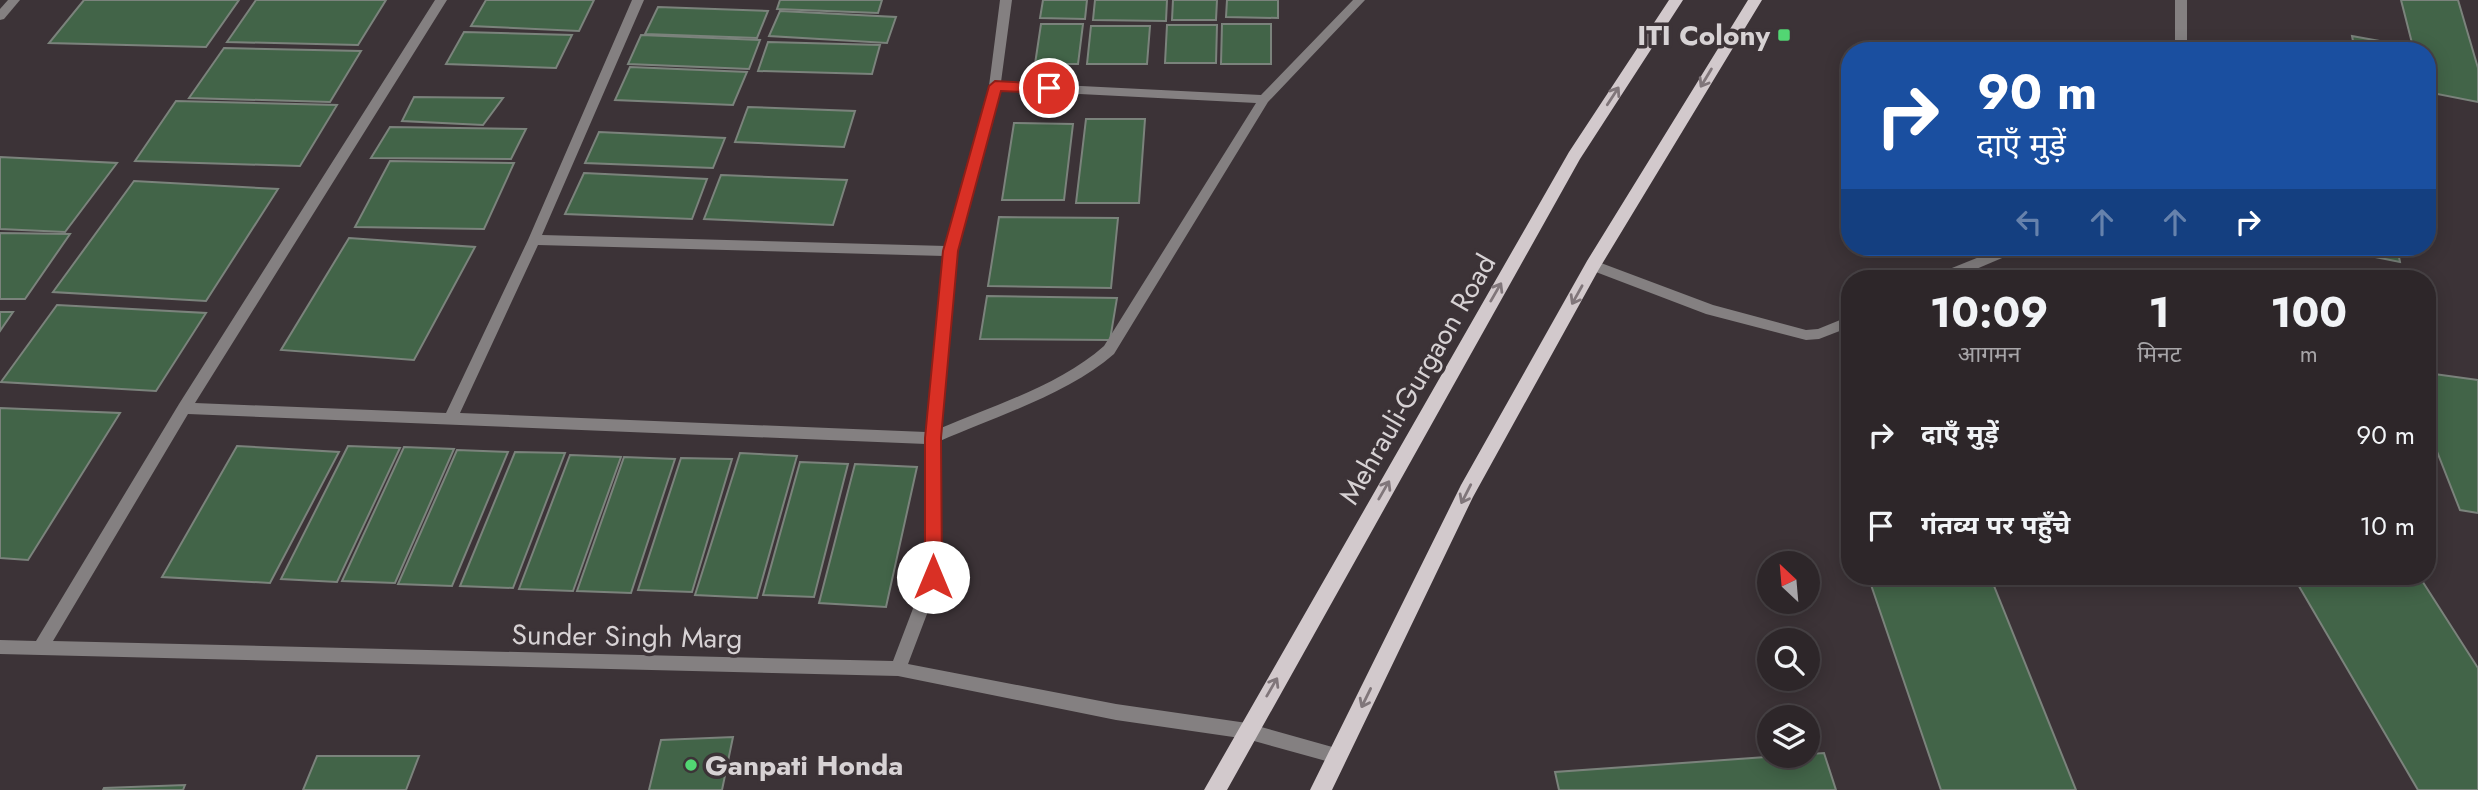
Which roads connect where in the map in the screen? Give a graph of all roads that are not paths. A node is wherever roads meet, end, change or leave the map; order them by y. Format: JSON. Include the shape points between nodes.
{"nodes":[{"id":1,"x":14,"y":0,"type":"edge"},
{"id":2,"x":442,"y":0,"type":"edge"},
{"id":3,"x":638,"y":0,"type":"edge"},
{"id":4,"x":1006,"y":0,"type":"edge"},
{"id":5,"x":1359,"y":0,"type":"edge"},
{"id":6,"x":1676,"y":0,"type":"edge"},
{"id":7,"x":1755,"y":0,"type":"edge"},
{"id":8,"x":2181,"y":0,"type":"edge"},
{"id":9,"x":0,"y":16,"type":"edge"},
{"id":10,"x":2181,"y":42,"type":"edge"},
{"id":11,"x":995,"y":86,"type":"junction"},
{"id":12,"x":1264,"y":99,"type":"junction"},
{"id":13,"x":534,"y":240,"type":"junction"},
{"id":14,"x":951,"y":251,"type":"junction"},
{"id":15,"x":1995,"y":256,"type":"edge"},
{"id":16,"x":1593,"y":265,"type":"junction"},
{"id":17,"x":1961,"y":270,"type":"edge"},
{"id":18,"x":1841,"y":325,"type":"edge"},
{"id":19,"x":184,"y":408,"type":"junction"},
{"id":20,"x":451,"y":418,"type":"junction"},
{"id":21,"x":933,"y":438,"type":"junction"},
{"id":22,"x":0,"y":647,"type":"edge"},
{"id":23,"x":40,"y":649,"type":"junction"},
{"id":24,"x":898,"y":668,"type":"junction"},
{"id":25,"x":1247,"y":731,"type":"junction"},
{"id":26,"x":1337,"y":756,"type":"junction"},
{"id":27,"x":1215,"y":790,"type":"edge"},
{"id":28,"x":1321,"y":790,"type":"edge"}],
"edges":[{"from":1,"to":9,"type":"street"},
{"from":2,"to":19,"type":"street"},
{"from":3,"to":13,"type":"street"},
{"from":4,"to":11,"type":"street"},
{"from":5,"to":12,"type":"street"},
{"from":25,"to":6,"type":"main road","name":"Mehrauli-Gurgaon Road","one_way":true,"via":[[1574,156]]},
{"from":7,"to":16,"type":"main road","one_way":true},
{"from":8,"to":10,"type":"street"},
{"from":11,"to":12,"type":"street"},
{"from":11,"to":14,"type":"street"},
{"from":12,"to":21,"type":"street","via":[[1108,349],[1090,367],[1064,381]]},
{"from":13,"to":14,"type":"street"},
{"from":13,"to":20,"type":"street"},
{"from":14,"to":21,"type":"street"},
{"from":15,"to":17,"type":"street"},
{"from":16,"to":18,"type":"street","via":[[1711,310],[1806,335]]},
{"from":16,"to":26,"type":"main road","one_way":true,"via":[[1467,491]]},
{"from":19,"to":20,"type":"street"},
{"from":19,"to":23,"type":"street"},
{"from":20,"to":21,"type":"street"},
{"from":21,"to":24,"type":"street","via":[[933,577]]},
{"from":22,"to":23,"type":"street","name":"Sunder Singh Marg"},
{"from":23,"to":24,"type":"street","name":"Sunder Singh Marg"},
{"from":24,"to":25,"type":"street","name":"Sunder Singh Marg","via":[[1116,712]]},
{"from":25,"to":26,"type":"street","name":"Sunder Singh Marg"},
{"from":25,"to":27,"type":"main road","name":"Mehrauli-Gurgaon Road"},
{"from":26,"to":28,"type":"main road"}]}
